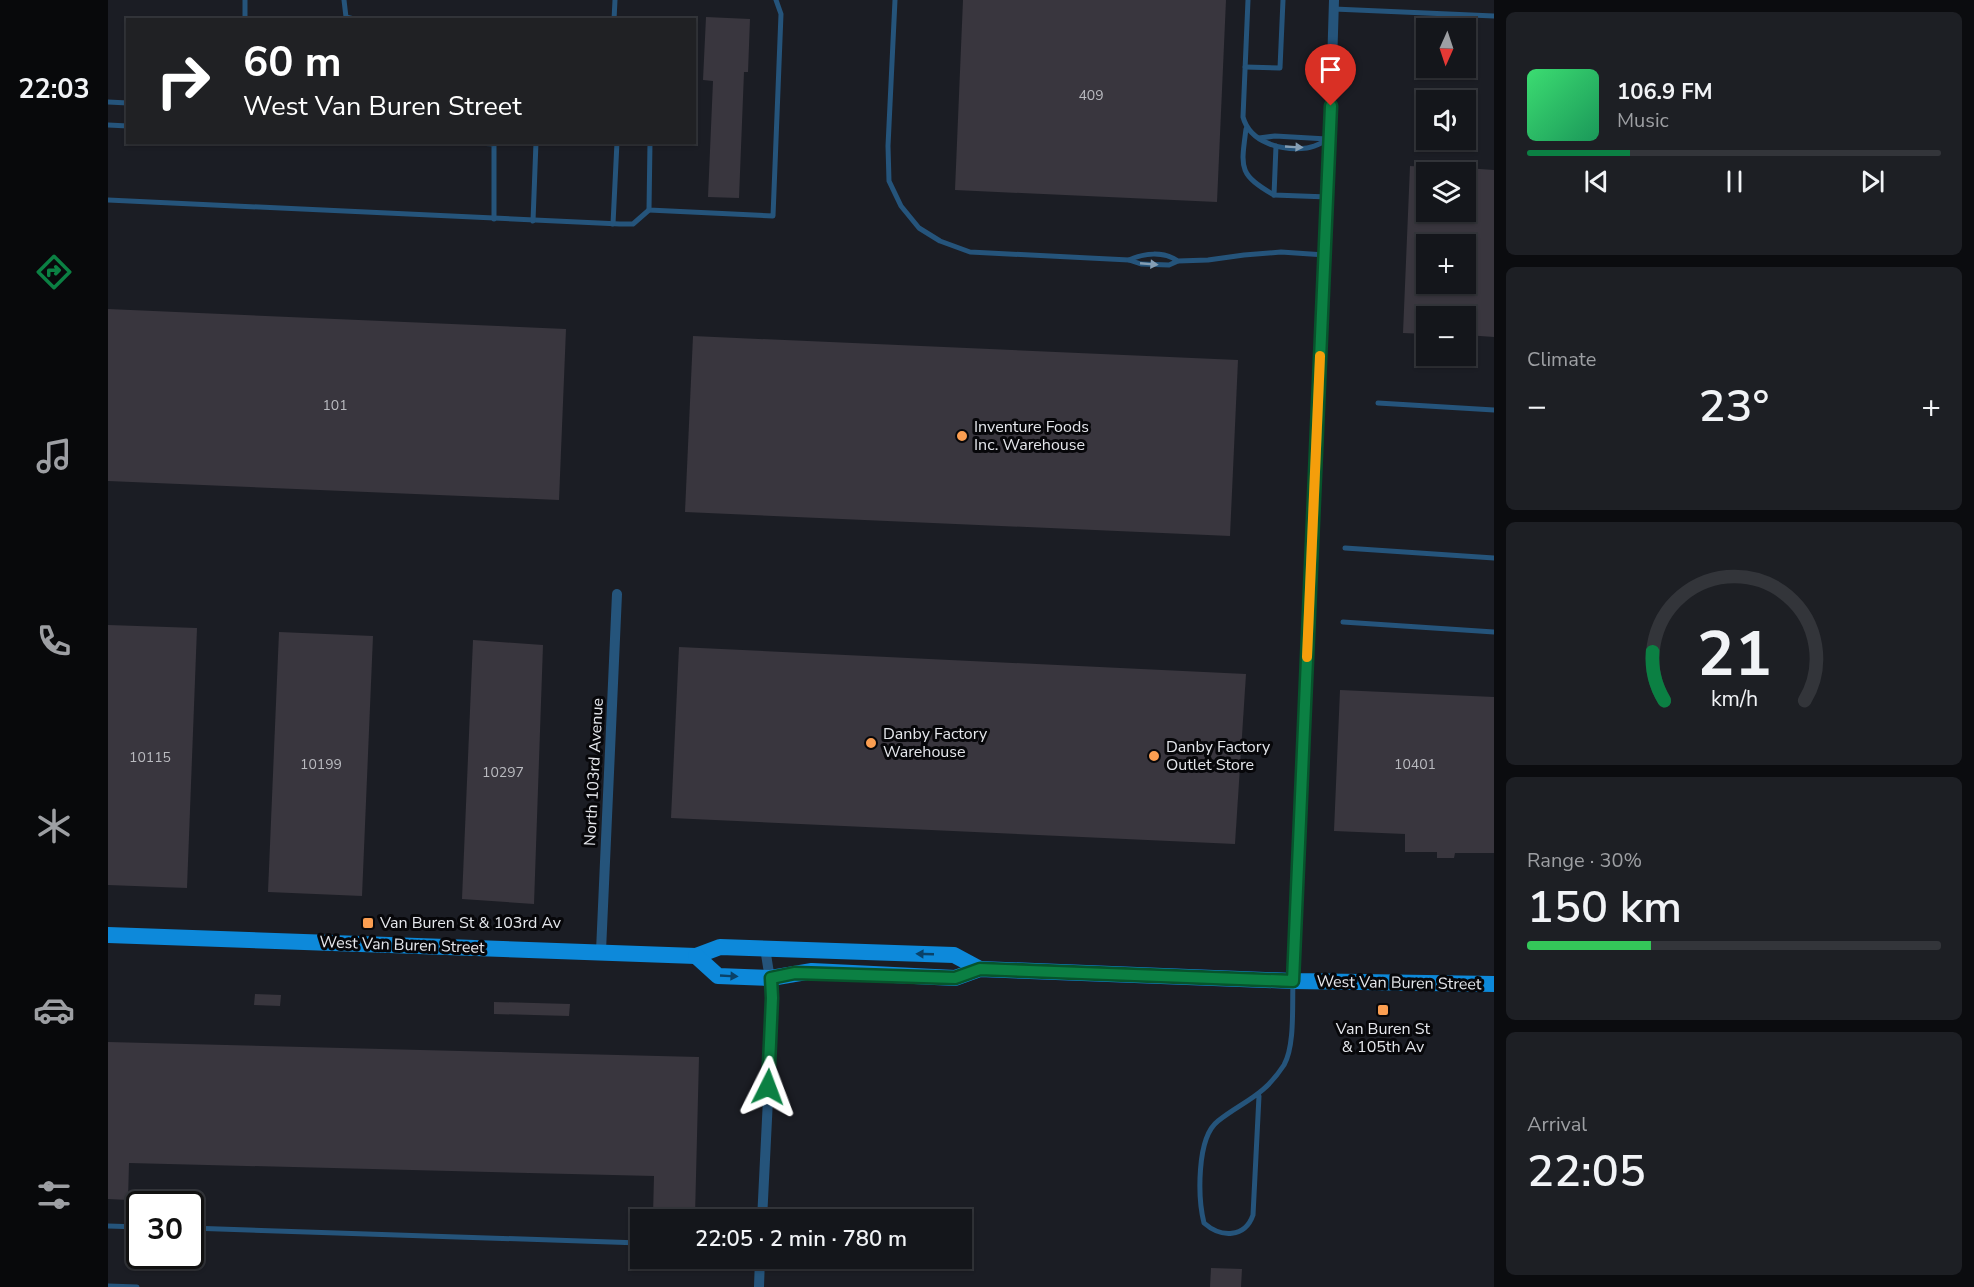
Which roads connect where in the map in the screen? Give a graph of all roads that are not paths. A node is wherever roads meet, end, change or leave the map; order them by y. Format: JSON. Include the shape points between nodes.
{"nodes":[{"id":1,"x":245,"y":0,"type":"edge"},
{"id":2,"x":344,"y":0,"type":"edge"},
{"id":3,"x":615,"y":0,"type":"edge"},
{"id":4,"x":776,"y":0,"type":"edge"},
{"id":5,"x":895,"y":0,"type":"edge"},
{"id":6,"x":1248,"y":0,"type":"edge"},
{"id":7,"x":1283,"y":0,"type":"edge"},
{"id":8,"x":1334,"y":4,"type":"edge"},
{"id":9,"x":1494,"y":16,"type":"edge"},
{"id":10,"x":245,"y":18,"type":"edge"},
{"id":11,"x":352,"y":18,"type":"edge"},
{"id":12,"x":614,"y":18,"type":"edge"},
{"id":13,"x":1245,"y":67,"type":"junction"},
{"id":14,"x":108,"y":102,"type":"edge"},
{"id":15,"x":126,"y":104,"type":"edge"},
{"id":16,"x":108,"y":125,"type":"edge"},
{"id":17,"x":126,"y":126,"type":"edge"},
{"id":18,"x":1246,"y":129,"type":"junction"},
{"id":19,"x":1257,"y":139,"type":"junction"},
{"id":20,"x":1331,"y":139,"type":"junction"},
{"id":21,"x":494,"y":144,"type":"edge"},
{"id":22,"x":536,"y":144,"type":"edge"},
{"id":23,"x":617,"y":144,"type":"edge"},
{"id":24,"x":650,"y":144,"type":"edge"},
{"id":25,"x":1276,"y":146,"type":"junction"},
{"id":26,"x":1274,"y":195,"type":"junction"},
{"id":27,"x":1328,"y":197,"type":"junction"},
{"id":28,"x":108,"y":200,"type":"edge"},
{"id":29,"x":649,"y":210,"type":"junction"},
{"id":30,"x":494,"y":219,"type":"junction"},
{"id":31,"x":533,"y":221,"type":"junction"},
{"id":32,"x":613,"y":224,"type":"junction"},
{"id":33,"x":1325,"y":255,"type":"junction"},
{"id":34,"x":1129,"y":260,"type":"junction"},
{"id":35,"x":1178,"y":261,"type":"junction"},
{"id":36,"x":1378,"y":403,"type":"dead end"},
{"id":37,"x":1494,"y":410,"type":"edge"},
{"id":38,"x":1345,"y":548,"type":"dead end"},
{"id":39,"x":1494,"y":558,"type":"edge"},
{"id":40,"x":617,"y":594,"type":"dead end"},
{"id":41,"x":1343,"y":622,"type":"dead end"},
{"id":42,"x":1494,"y":632,"type":"edge"},
{"id":43,"x":108,"y":935,"type":"edge"},
{"id":44,"x":765,"y":948,"type":"junction"},
{"id":45,"x":601,"y":951,"type":"junction"},
{"id":46,"x":890,"y":953,"type":"junction"},
{"id":47,"x":696,"y":956,"type":"junction"},
{"id":48,"x":980,"y":969,"type":"junction"},
{"id":49,"x":771,"y":978,"type":"junction"},
{"id":50,"x":1293,"y":981,"type":"junction"},
{"id":51,"x":1494,"y":984,"type":"edge"},
{"id":52,"x":1259,"y":1096,"type":"junction"},
{"id":53,"x":762,"y":1209,"type":"edge"},
{"id":54,"x":108,"y":1226,"type":"edge"},
{"id":55,"x":126,"y":1227,"type":"edge"},
{"id":56,"x":204,"y":1228,"type":"edge"},
{"id":57,"x":630,"y":1243,"type":"edge"},
{"id":58,"x":760,"y":1269,"type":"edge"},
{"id":59,"x":108,"y":1286,"type":"edge"},
{"id":60,"x":136,"y":1287,"type":"edge"},
{"id":61,"x":759,"y":1287,"type":"edge"}],
"edges":[{"from":1,"to":10,"type":"lane"},
{"from":2,"to":11,"type":"lane","via":[[346,16]]},
{"from":3,"to":12,"type":"lane"},
{"from":4,"to":29,"type":"lane","via":[[781,14],[774,215]]},
{"from":5,"to":34,"type":"lane","via":[[889,181],[901,206],[920,228],[953,248],[970,252]]},
{"from":6,"to":13,"type":"lane"},
{"from":7,"to":13,"type":"lane","via":[[1280,68]]},
{"from":8,"to":9,"type":"lane"},
{"from":8,"to":20,"type":"street"},
{"from":13,"to":18,"type":"lane"},
{"from":14,"to":15,"type":"lane"},
{"from":16,"to":17,"type":"lane"},
{"from":18,"to":19,"type":"lane"},
{"from":18,"to":26,"type":"lane","via":[[1241,163],[1252,182]]},
{"from":19,"to":20,"type":"lane"},
{"from":19,"to":25,"type":"lane"},
{"from":25,"to":20,"type":"lane","one_way":true,"via":[[1308,148]]},
{"from":20,"to":27,"type":"street"},
{"from":21,"to":30,"type":"lane"},
{"from":22,"to":31,"type":"lane"},
{"from":23,"to":32,"type":"lane"},
{"from":24,"to":29,"type":"lane"},
{"from":25,"to":26,"type":"lane"},
{"from":26,"to":27,"type":"lane"},
{"from":27,"to":33,"type":"street"},
{"from":28,"to":30,"type":"lane"},
{"from":29,"to":32,"type":"lane","via":[[633,224]]},
{"from":30,"to":31,"type":"lane"},
{"from":31,"to":32,"type":"lane"},
{"from":33,"to":35,"type":"lane","via":[[1281,252]]},
{"from":33,"to":50,"type":"street"},
{"from":34,"to":35,"type":"lane","one_way":true,"via":[[1169,266]]},
{"from":34,"to":35,"type":"lane","via":[[1141,254],[1169,255]]},
{"from":36,"to":37,"type":"lane"},
{"from":38,"to":39,"type":"lane"},
{"from":40,"to":45,"type":"street","name":"North 103rd Avenue"},
{"from":41,"to":42,"type":"lane"},
{"from":43,"to":45,"type":"main road","name":"West Van Buren Street"},
{"from":44,"to":46,"type":"main road","name":"West Van Buren Street"},
{"from":44,"to":47,"type":"main road","name":"West Van Buren Street","via":[[720,947]]},
{"from":44,"to":49,"type":"street"},
{"from":45,"to":47,"type":"main road","name":"West Van Buren Street"},
{"from":48,"to":46,"type":"main road","name":"West Van Buren Street","one_way":true,"via":[[954,955]]},
{"from":46,"to":49,"type":"main road","via":[[874,962],[810,960]]},
{"from":47,"to":49,"type":"main road","name":"West Van Buren Street","one_way":true,"via":[[718,976]]},
{"from":48,"to":49,"type":"main road","name":"West Van Buren Street","via":[[955,978],[812,972]]},
{"from":48,"to":50,"type":"main road","name":"West Van Buren Street"},
{"from":49,"to":53,"type":"street"},
{"from":50,"to":51,"type":"main road","name":"West Van Buren Street"},
{"from":50,"to":52,"type":"lane","via":[[1290,1051]]},
{"from":52,"to":52,"type":"lane","via":[[1216,1123],[1208,1134],[1200,1174],[1201,1211],[1204,1223],[1221,1233],[1243,1231],[1253,1215]]},
{"from":54,"to":55,"type":"lane"},
{"from":56,"to":57,"type":"lane"},
{"from":58,"to":61,"type":"street"},
{"from":59,"to":60,"type":"lane"}]}
